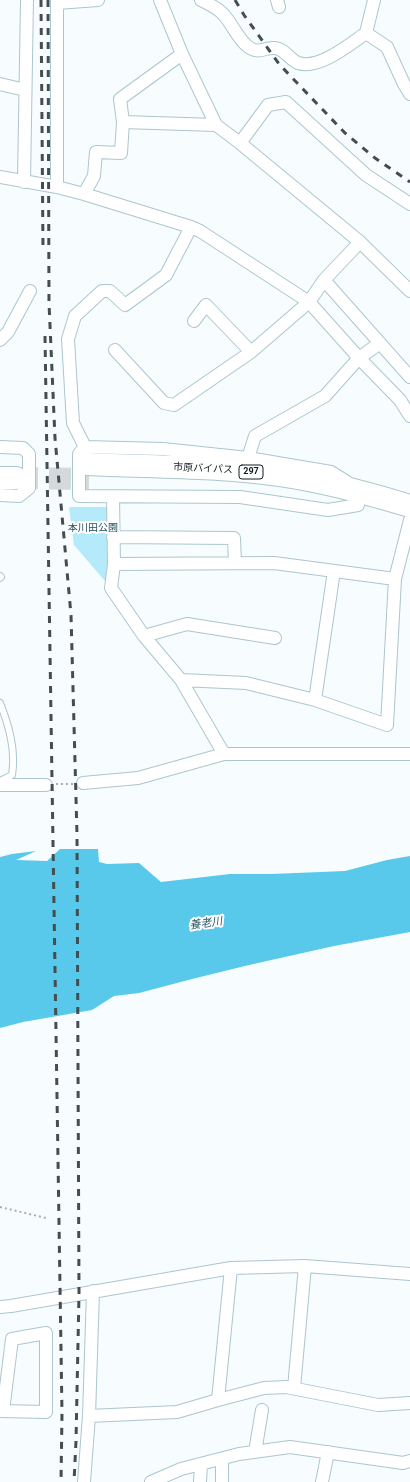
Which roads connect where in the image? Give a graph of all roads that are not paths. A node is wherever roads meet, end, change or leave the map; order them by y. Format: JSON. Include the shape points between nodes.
{"nodes":[{"id":1,"x":27,"y":0,"type":"edge"},
{"id":2,"x":98,"y":0,"type":"edge"},
{"id":3,"x":160,"y":0,"type":"edge"},
{"id":4,"x":201,"y":0,"type":"edge"},
{"id":5,"x":374,"y":0,"type":"edge"},
{"id":6,"x":57,"y":2,"type":"edge"},
{"id":7,"x":366,"y":33,"type":"junction"},
{"id":8,"x":182,"y":54,"type":"junction"},
{"id":9,"x":0,"y":84,"type":"edge"},
{"id":10,"x":25,"y":90,"type":"junction"},
{"id":11,"x":410,"y":94,"type":"edge"},
{"id":12,"x":123,"y":122,"type":"junction"},
{"id":13,"x":216,"y":125,"type":"junction"},
{"id":14,"x":240,"y":143,"type":"junction"},
{"id":15,"x":0,"y":177,"type":"edge"},
{"id":16,"x":24,"y":182,"type":"junction"},
{"id":17,"x":57,"y":187,"type":"junction"},
{"id":18,"x":84,"y":194,"type":"junction"},
{"id":19,"x":410,"y":204,"type":"edge"},
{"id":20,"x":191,"y":227,"type":"junction"},
{"id":21,"x":360,"y":242,"type":"junction"},
{"id":22,"x":324,"y":280,"type":"junction"},
{"id":23,"x":409,"y":286,"type":"edge"},
{"id":24,"x":30,"y":292,"type":"dead end"},
{"id":25,"x":309,"y":302,"type":"junction"},
{"id":26,"x":194,"y":321,"type":"dead end"},
{"id":27,"x":0,"y":340,"type":"edge"},
{"id":28,"x":380,"y":343,"type":"junction"},
{"id":29,"x":115,"y":350,"type":"dead end"},
{"id":30,"x":251,"y":352,"type":"junction"},
{"id":31,"x":359,"y":358,"type":"junction"},
{"id":32,"x":410,"y":377,"type":"edge"},
{"id":33,"x":410,"y":416,"type":"edge"},
{"id":34,"x":0,"y":447,"type":"edge"},
{"id":35,"x":248,"y":458,"type":"junction"},
{"id":36,"x":87,"y":463,"type":"junction"},
{"id":37,"x":0,"y":495,"type":"edge"},
{"id":38,"x":113,"y":497,"type":"junction"},
{"id":39,"x":360,"y":498,"type":"junction"},
{"id":40,"x":410,"y":506,"type":"edge"},
{"id":41,"x":410,"y":520,"type":"edge"},
{"id":42,"x":113,"y":537,"type":"junction"},
{"id":43,"x":235,"y":563,"type":"junction"},
{"id":44,"x":114,"y":564,"type":"junction"},
{"id":45,"x":334,"y":571,"type":"junction"},
{"id":46,"x":396,"y":579,"type":"junction"},
{"id":47,"x":144,"y":636,"type":"junction"},
{"id":48,"x":275,"y":638,"type":"dead end"},
{"id":49,"x":181,"y":680,"type":"junction"},
{"id":50,"x":315,"y":700,"type":"junction"},
{"id":51,"x":0,"y":703,"type":"edge"},
{"id":52,"x":224,"y":754,"type":"junction"},
{"id":53,"x":410,"y":754,"type":"edge"},
{"id":54,"x":0,"y":781,"type":"edge"},
{"id":55,"x":83,"y":783,"type":"road end"},
{"id":56,"x":49,"y":784,"type":"road end"},
{"id":57,"x":0,"y":785,"type":"edge"},
{"id":58,"x":306,"y":1266,"type":"junction"},
{"id":59,"x":231,"y":1268,"type":"junction"},
{"id":60,"x":410,"y":1274,"type":"edge"},
{"id":61,"x":93,"y":1291,"type":"junction"},
{"id":62,"x":0,"y":1307,"type":"edge"},
{"id":63,"x":294,"y":1388,"type":"junction"},
{"id":64,"x":218,"y":1400,"type":"junction"},
{"id":65,"x":410,"y":1403,"type":"edge"},
{"id":66,"x":262,"y":1410,"type":"dead end"},
{"id":67,"x":1,"y":1411,"type":"edge"},
{"id":68,"x":89,"y":1416,"type":"junction"},
{"id":69,"x":255,"y":1452,"type":"junction"},
{"id":70,"x":328,"y":1452,"type":"junction"},
{"id":71,"x":222,"y":1459,"type":"junction"},
{"id":72,"x":410,"y":1461,"type":"edge"},
{"id":73,"x":201,"y":1464,"type":"junction"},
{"id":74,"x":84,"y":1482,"type":"edge"},
{"id":75,"x":151,"y":1482,"type":"edge"},
{"id":76,"x":200,"y":1482,"type":"edge"},
{"id":77,"x":222,"y":1482,"type":"edge"},
{"id":78,"x":322,"y":1482,"type":"edge"}],
"edges":[{"from":1,"to":10,"type":"street"},
{"from":2,"to":6,"type":"street"},
{"from":3,"to":8,"type":"street"},
{"from":4,"to":7,"type":"street","via":[[224,14],[248,46],[255,50],[275,48],[300,64],[314,63],[330,57]]},
{"from":5,"to":7,"type":"street"},
{"from":6,"to":17,"type":"street"},
{"from":7,"to":11,"type":"street","via":[[387,47]]},
{"from":8,"to":12,"type":"street","via":[[120,99]]},
{"from":8,"to":13,"type":"street"},
{"from":9,"to":10,"type":"street"},
{"from":10,"to":16,"type":"street"},
{"from":12,"to":13,"type":"street"},
{"from":12,"to":18,"type":"street","via":[[120,153],[96,152],[94,176]]},
{"from":13,"to":14,"type":"street"},
{"from":14,"to":19,"type":"street","via":[[268,105],[286,102],[366,175]]},
{"from":14,"to":21,"type":"street"},
{"from":15,"to":16,"type":"street"},
{"from":16,"to":17,"type":"street"},
{"from":17,"to":18,"type":"street"},
{"from":18,"to":20,"type":"street"},
{"from":20,"to":25,"type":"street"},
{"from":20,"to":36,"type":"street","via":[[166,275],[125,305],[110,292],[102,291],[75,316],[68,339],[73,423]]},
{"from":21,"to":22,"type":"street"},
{"from":21,"to":23,"type":"street"},
{"from":22,"to":25,"type":"street"},
{"from":22,"to":28,"type":"street"},
{"from":24,"to":27,"type":"street","via":[[8,332]]},
{"from":25,"to":30,"type":"street"},
{"from":25,"to":31,"type":"street"},
{"from":26,"to":30,"type":"street","via":[[206,305]]},
{"from":28,"to":31,"type":"street"},
{"from":28,"to":32,"type":"street"},
{"from":29,"to":30,"type":"street","via":[[164,403],[174,405]]},
{"from":31,"to":33,"type":"street","via":[[400,400]]},
{"from":31,"to":35,"type":"street","via":[[325,396],[255,436]]},
{"from":34,"to":37,"type":"street","via":[[23,448],[29,454],[29,488],[19,496]]},
{"from":35,"to":36,"type":"street","via":[[163,449]]},
{"from":35,"to":39,"type":"street","via":[[331,472]]},
{"from":36,"to":38,"type":"street","via":[[79,454],[78,496]]},
{"from":36,"to":39,"type":"highway","name":"市原バイパス","number":"297","via":[[233,470],[281,475]]},
{"from":38,"to":39,"type":"street","via":[[240,497],[328,510]]},
{"from":38,"to":42,"type":"street"},
{"from":39,"to":40,"type":"highway","name":"市原バイパス","number":"297"},
{"from":39,"to":41,"type":"highway","name":"市原バイパス","number":"297"},
{"from":41,"to":46,"type":"street"},
{"from":42,"to":43,"type":"street","via":[[234,538]]},
{"from":42,"to":44,"type":"street"},
{"from":43,"to":44,"type":"street"},
{"from":43,"to":45,"type":"street","via":[[274,563]]},
{"from":44,"to":47,"type":"street","via":[[111,588]]},
{"from":45,"to":46,"type":"street"},
{"from":45,"to":50,"type":"street"},
{"from":46,"to":50,"type":"street","via":[[388,725]]},
{"from":47,"to":48,"type":"street","via":[[187,624]]},
{"from":47,"to":49,"type":"street"},
{"from":49,"to":50,"type":"street","via":[[246,682]]},
{"from":49,"to":52,"type":"street"},
{"from":51,"to":54,"type":"lane","via":[[13,746],[14,765],[12,775]]},
{"from":52,"to":53,"type":"street"},
{"from":52,"to":55,"type":"street","via":[[138,778]]},
{"from":56,"to":57,"type":"street"},
{"from":58,"to":59,"type":"street"},
{"from":58,"to":60,"type":"street"},
{"from":58,"to":63,"type":"street"},
{"from":59,"to":61,"type":"street"},
{"from":59,"to":64,"type":"street"},
{"from":61,"to":62,"type":"street"},
{"from":61,"to":68,"type":"street"},
{"from":63,"to":64,"type":"street","via":[[264,1388]]},
{"from":63,"to":65,"type":"street","via":[[378,1404]]},
{"from":64,"to":68,"type":"street","via":[[177,1412]]},
{"from":66,"to":69,"type":"street"},
{"from":67,"to":67,"type":"street","via":[[46,1412],[46,1333],[12,1338]]},
{"from":68,"to":74,"type":"street"},
{"from":69,"to":70,"type":"street","via":[[290,1447]]},
{"from":69,"to":71,"type":"street"},
{"from":70,"to":72,"type":"street","via":[[403,1463]]},
{"from":70,"to":78,"type":"street"},
{"from":71,"to":73,"type":"street"},
{"from":71,"to":77,"type":"street"},
{"from":73,"to":75,"type":"street"},
{"from":73,"to":76,"type":"street"}]}
